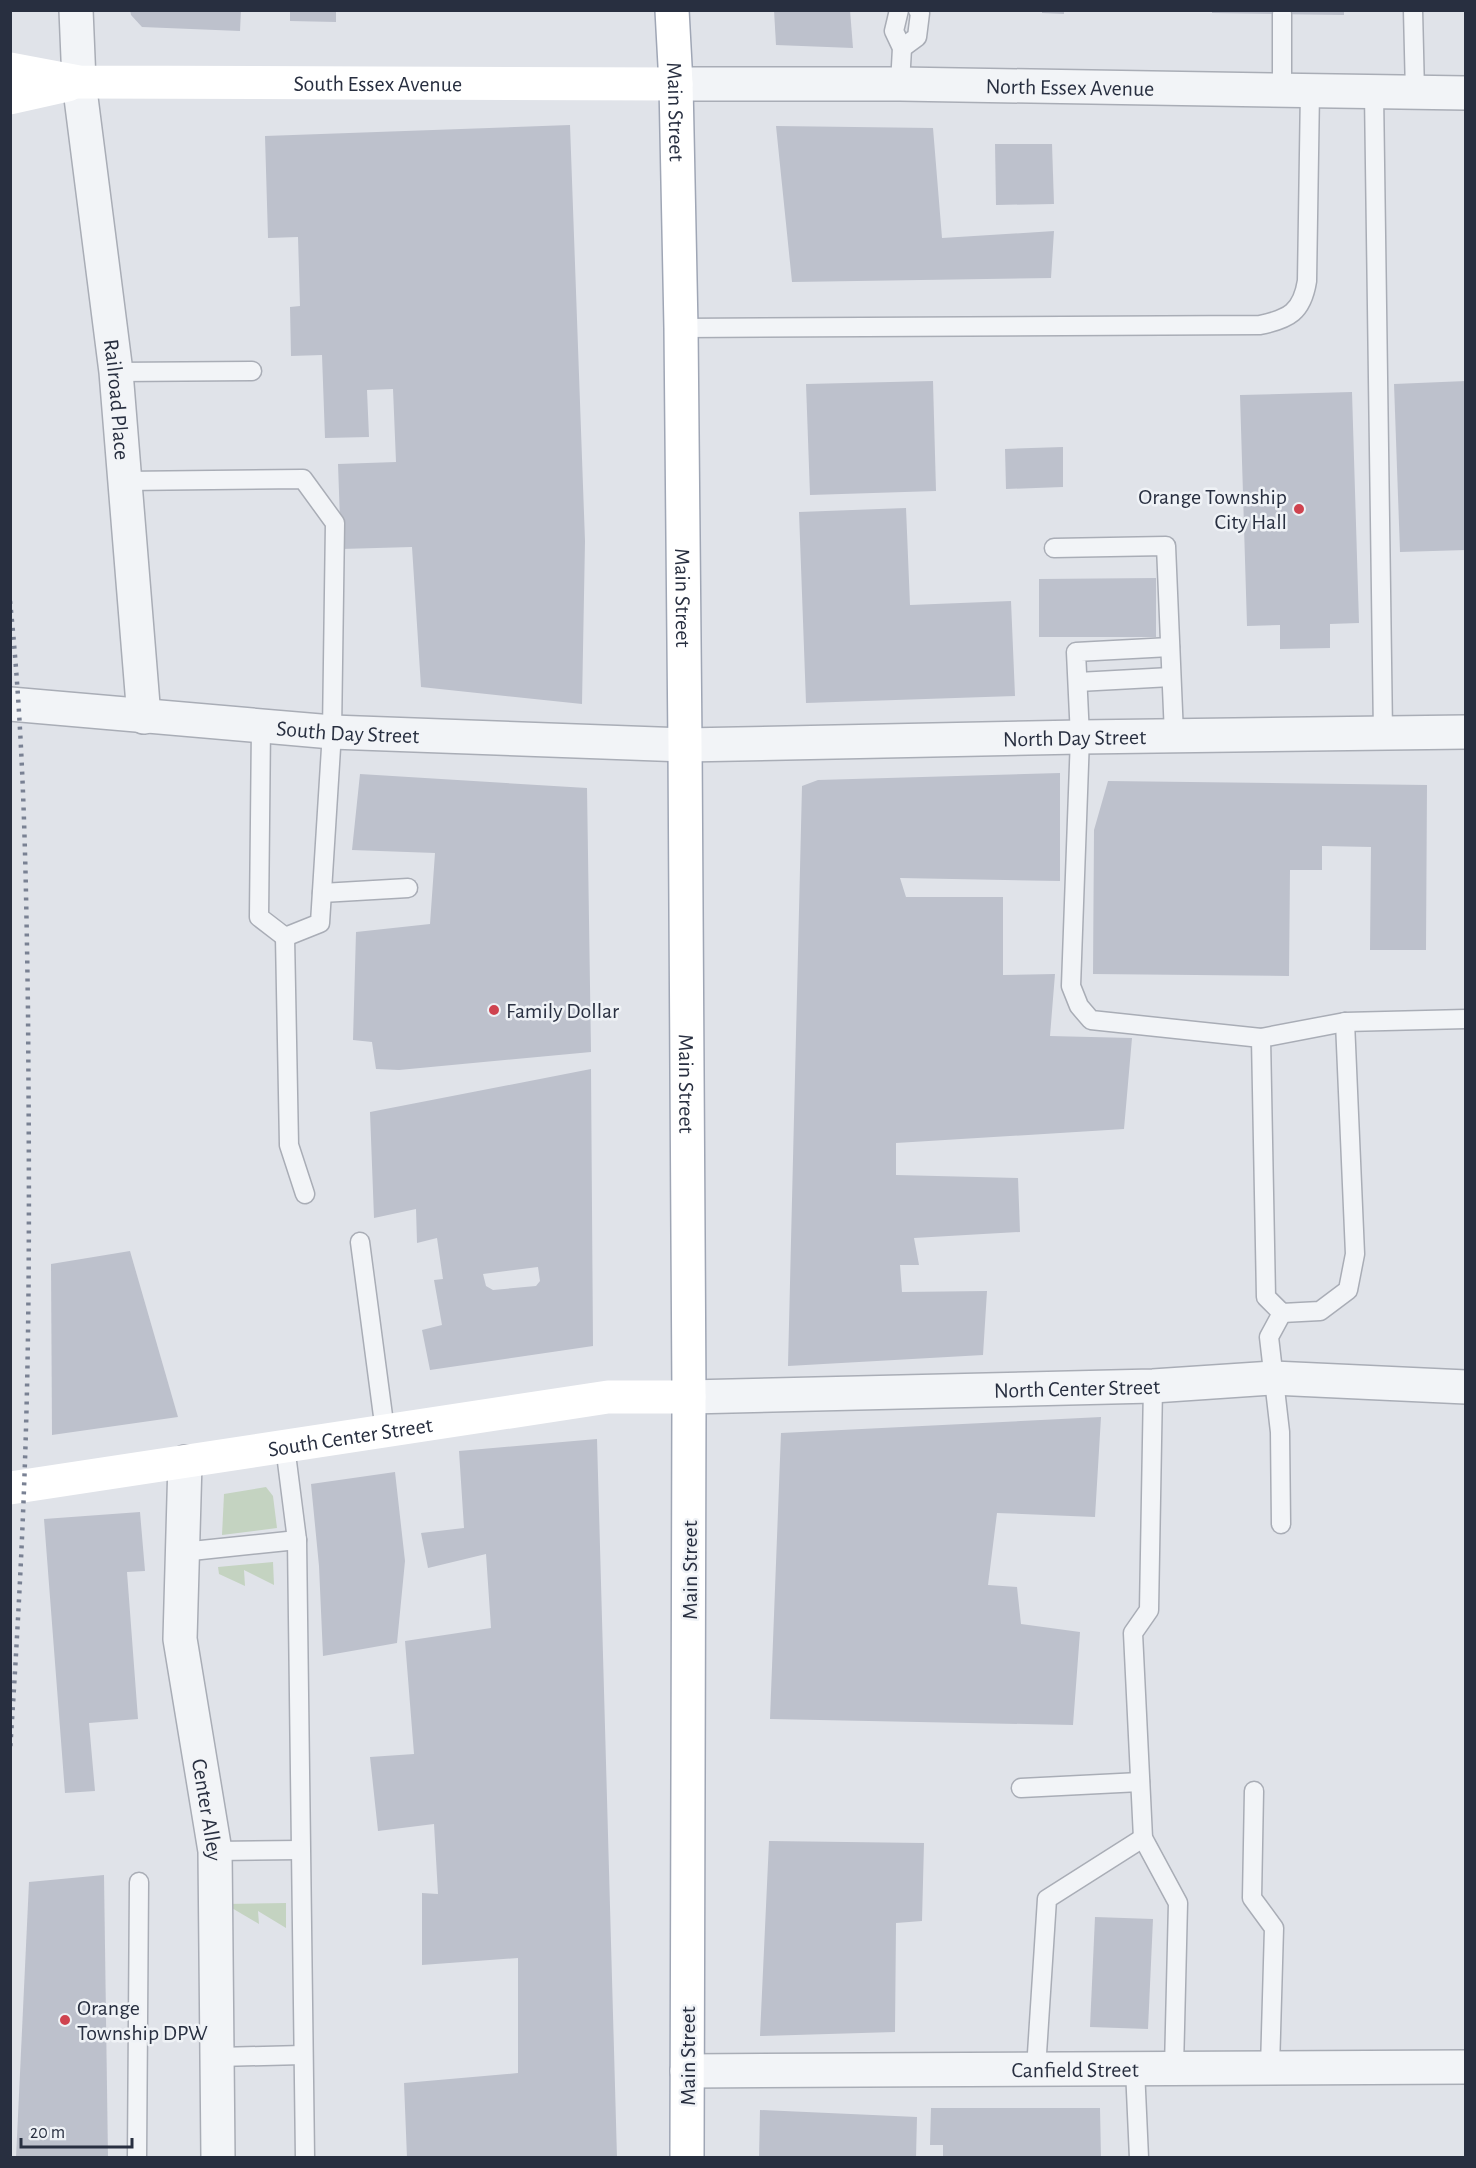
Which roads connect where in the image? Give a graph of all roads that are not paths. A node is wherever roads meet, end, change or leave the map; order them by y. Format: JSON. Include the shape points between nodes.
{"nodes":[{"id":1,"x":76,"y":10,"type":"edge"},
{"id":2,"x":672,"y":10,"type":"edge"},
{"id":3,"x":899,"y":10,"type":"edge"},
{"id":4,"x":918,"y":10,"type":"edge"},
{"id":5,"x":1413,"y":10,"type":"edge"},
{"id":6,"x":1282,"y":14,"type":"dead end"},
{"id":7,"x":902,"y":48,"type":"junction"},
{"id":8,"x":10,"y":69,"type":"edge"},
{"id":9,"x":79,"y":82,"type":"junction"},
{"id":10,"x":676,"y":84,"type":"junction"},
{"id":11,"x":900,"y":84,"type":"junction"},
{"id":12,"x":1296,"y":90,"type":"junction"},
{"id":13,"x":1374,"y":93,"type":"junction"},
{"id":14,"x":1415,"y":93,"type":"junction"},
{"id":15,"x":1466,"y":93,"type":"edge"},
{"id":16,"x":10,"y":98,"type":"edge"},
{"id":17,"x":681,"y":328,"type":"junction"},
{"id":18,"x":252,"y":370,"type":"dead end"},
{"id":19,"x":116,"y":372,"type":"junction"},
{"id":20,"x":124,"y":481,"type":"junction"},
{"id":21,"x":1054,"y":548,"type":"dead end"},
{"id":22,"x":1170,"y":647,"type":"junction"},
{"id":23,"x":1171,"y":677,"type":"junction"},
{"id":24,"x":1078,"y":682,"type":"junction"},
{"id":25,"x":10,"y":704,"type":"edge"},
{"id":26,"x":144,"y":717,"type":"junction"},
{"id":27,"x":261,"y":726,"type":"junction"},
{"id":28,"x":332,"y":732,"type":"junction"},
{"id":29,"x":1466,"y":732,"type":"edge"},
{"id":30,"x":1383,"y":733,"type":"junction"},
{"id":31,"x":1174,"y":735,"type":"junction"},
{"id":32,"x":1080,"y":737,"type":"junction"},
{"id":33,"x":685,"y":745,"type":"junction"},
{"id":34,"x":408,"y":888,"type":"dead end"},
{"id":35,"x":322,"y":892,"type":"junction"},
{"id":36,"x":285,"y":937,"type":"junction"},
{"id":37,"x":1466,"y":1019,"type":"edge"},
{"id":38,"x":1345,"y":1022,"type":"junction"},
{"id":39,"x":1260,"y":1038,"type":"junction"},
{"id":40,"x":305,"y":1194,"type":"dead end"},
{"id":41,"x":360,"y":1242,"type":"dead end"},
{"id":42,"x":1281,"y":1313,"type":"junction"},
{"id":43,"x":1273,"y":1378,"type":"junction"},
{"id":44,"x":1153,"y":1386,"type":"junction"},
{"id":45,"x":1466,"y":1387,"type":"edge"},
{"id":46,"x":689,"y":1397,"type":"junction"},
{"id":47,"x":385,"y":1431,"type":"junction"},
{"id":48,"x":285,"y":1446,"type":"junction"},
{"id":49,"x":185,"y":1462,"type":"junction"},
{"id":50,"x":10,"y":1488,"type":"edge"},
{"id":51,"x":1281,"y":1524,"type":"dead end"},
{"id":52,"x":297,"y":1540,"type":"junction"},
{"id":53,"x":183,"y":1552,"type":"junction"},
{"id":54,"x":1140,"y":1782,"type":"junction"},
{"id":55,"x":1021,"y":1788,"type":"dead end"},
{"id":56,"x":1254,"y":1791,"type":"dead end"},
{"id":57,"x":1143,"y":1838,"type":"junction"},
{"id":58,"x":300,"y":1850,"type":"junction"},
{"id":59,"x":215,"y":1851,"type":"junction"},
{"id":60,"x":139,"y":1882,"type":"dead end"},
{"id":61,"x":303,"y":2055,"type":"junction"},
{"id":62,"x":218,"y":2056,"type":"junction"},
{"id":63,"x":1466,"y":2067,"type":"edge"},
{"id":64,"x":1174,"y":2068,"type":"junction"},
{"id":65,"x":1270,"y":2068,"type":"junction"},
{"id":66,"x":1036,"y":2069,"type":"junction"},
{"id":67,"x":1135,"y":2069,"type":"junction"},
{"id":68,"x":687,"y":2071,"type":"junction"},
{"id":69,"x":137,"y":2157,"type":"edge"},
{"id":70,"x":218,"y":2157,"type":"edge"},
{"id":71,"x":304,"y":2157,"type":"edge"},
{"id":72,"x":687,"y":2157,"type":"edge"},
{"id":73,"x":1139,"y":2157,"type":"edge"}],
"edges":[{"from":1,"to":9,"type":"street","name":"Railroad Place"},
{"from":2,"to":10,"type":"main road","name":"Main Street"},
{"from":3,"to":7,"type":"lane","via":[[894,31]]},
{"from":4,"to":7,"type":"lane","via":[[917,37]]},
{"from":5,"to":14,"type":"lane"},
{"from":6,"to":12,"type":"lane"},
{"from":7,"to":11,"type":"lane"},
{"from":8,"to":9,"type":"main road","name":"South Essex Avenue"},
{"from":9,"to":10,"type":"main road","name":"South Essex Avenue"},
{"from":9,"to":16,"type":"main road","name":"South Essex Avenue"},
{"from":9,"to":19,"type":"street","name":"Railroad Place"},
{"from":10,"to":11,"type":"street","name":"North Essex Avenue"},
{"from":10,"to":17,"type":"main road","name":"Main Street"},
{"from":11,"to":12,"type":"street","name":"North Essex Avenue"},
{"from":12,"to":13,"type":"street","name":"North Essex Avenue"},
{"from":12,"to":17,"type":"lane","via":[[1306,281],[1298,308],[1282,320],[1260,325]]},
{"from":13,"to":14,"type":"street","name":"North Essex Avenue"},
{"from":13,"to":30,"type":"lane"},
{"from":14,"to":15,"type":"street","name":"North Essex Avenue"},
{"from":17,"to":33,"type":"main road","name":"Main Street"},
{"from":18,"to":19,"type":"lane"},
{"from":19,"to":20,"type":"street","name":"Railroad Place"},
{"from":20,"to":26,"type":"street","name":"Railroad Place"},
{"from":20,"to":28,"type":"lane","via":[[303,479],[335,523]]},
{"from":21,"to":22,"type":"lane","via":[[1166,546]]},
{"from":22,"to":23,"type":"lane"},
{"from":22,"to":24,"type":"lane","via":[[1076,652]]},
{"from":23,"to":24,"type":"lane"},
{"from":23,"to":31,"type":"lane"},
{"from":24,"to":32,"type":"lane"},
{"from":25,"to":26,"type":"street","name":"South Day Street"},
{"from":26,"to":27,"type":"street","name":"South Day Street"},
{"from":27,"to":28,"type":"street","name":"South Day Street"},
{"from":27,"to":36,"type":"lane","via":[[259,917]]},
{"from":28,"to":33,"type":"street","name":"South Day Street"},
{"from":28,"to":35,"type":"lane"},
{"from":29,"to":30,"type":"street","name":"North Day Street"},
{"from":30,"to":31,"type":"street","name":"North Day Street"},
{"from":31,"to":32,"type":"street","name":"North Day Street"},
{"from":32,"to":33,"type":"street","name":"North Day Street"},
{"from":32,"to":39,"type":"lane","via":[[1071,986],[1079,1006],[1092,1020]]},
{"from":33,"to":46,"type":"main road","name":"Main Street"},
{"from":34,"to":35,"type":"lane"},
{"from":35,"to":36,"type":"lane","via":[[320,923]]},
{"from":36,"to":40,"type":"lane","via":[[289,1145]]},
{"from":37,"to":38,"type":"lane"},
{"from":38,"to":39,"type":"lane"},
{"from":38,"to":42,"type":"lane","via":[[1355,1254],[1348,1290],[1320,1311]]},
{"from":39,"to":42,"type":"lane","via":[[1266,1297]]},
{"from":41,"to":47,"type":"lane"},
{"from":42,"to":43,"type":"lane","via":[[1269,1337]]},
{"from":43,"to":44,"type":"street","name":"North Center Street"},
{"from":43,"to":45,"type":"street","name":"North Center Street"},
{"from":43,"to":51,"type":"lane","via":[[1280,1432]]},
{"from":44,"to":46,"type":"street","name":"North Center Street"},
{"from":44,"to":54,"type":"lane","via":[[1149,1610],[1133,1633]]},
{"from":46,"to":47,"type":"main road","name":"South Center Street","via":[[608,1397]]},
{"from":46,"to":68,"type":"main road","name":"Main Street"},
{"from":47,"to":48,"type":"main road","name":"South Center Street"},
{"from":48,"to":49,"type":"main road","name":"South Center Street"},
{"from":48,"to":52,"type":"lane"},
{"from":49,"to":50,"type":"main road","name":"South Center Street"},
{"from":49,"to":53,"type":"street","name":"Center Alley"},
{"from":52,"to":53,"type":"lane"},
{"from":52,"to":58,"type":"lane"},
{"from":53,"to":59,"type":"street","name":"Center Alley","via":[[180,1639]]},
{"from":54,"to":55,"type":"lane"},
{"from":54,"to":57,"type":"lane"},
{"from":56,"to":65,"type":"lane","via":[[1252,1898],[1274,1928]]},
{"from":57,"to":64,"type":"lane","via":[[1178,1903]]},
{"from":57,"to":66,"type":"lane","via":[[1047,1899]]},
{"from":58,"to":59,"type":"lane"},
{"from":58,"to":61,"type":"lane"},
{"from":59,"to":62,"type":"street","name":"Center Alley"},
{"from":60,"to":69,"type":"lane"},
{"from":61,"to":62,"type":"lane"},
{"from":61,"to":71,"type":"lane"},
{"from":62,"to":70,"type":"street","name":"Center Alley"},
{"from":63,"to":65,"type":"street","name":"Canfield Street"},
{"from":64,"to":65,"type":"street","name":"Canfield Street"},
{"from":64,"to":67,"type":"street","name":"Canfield Street"},
{"from":66,"to":67,"type":"street","name":"Canfield Street"},
{"from":66,"to":68,"type":"street","name":"Canfield Street"},
{"from":67,"to":73,"type":"lane"},
{"from":68,"to":72,"type":"main road","name":"Main Street"}]}
